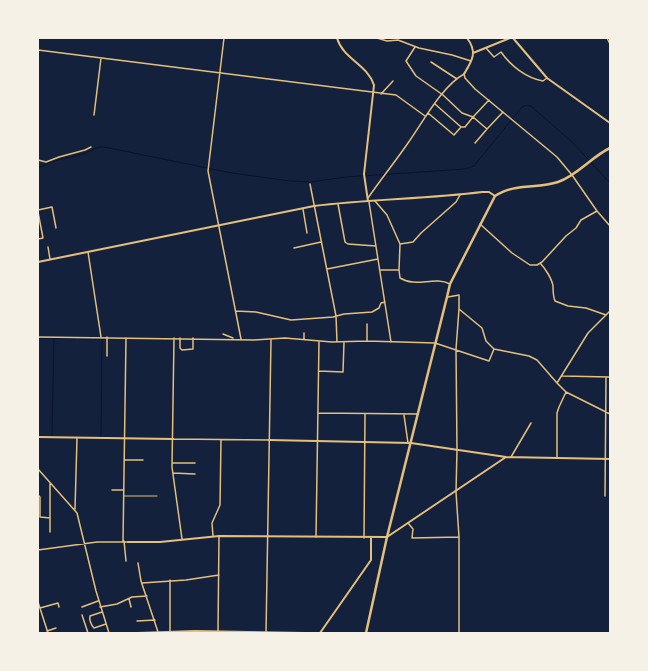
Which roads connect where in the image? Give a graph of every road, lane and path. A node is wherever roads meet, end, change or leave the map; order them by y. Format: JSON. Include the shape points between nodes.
{"nodes":[{"id":1,"x":224,"y":38,"type":"edge"},
{"id":2,"x":337,"y":38,"type":"edge"},
{"id":3,"x":377,"y":38,"type":"edge"},
{"id":4,"x":466,"y":38,"type":"edge"},
{"id":5,"x":512,"y":38,"type":"edge"},
{"id":6,"x":607,"y":38,"type":"edge"},
{"id":7,"x":610,"y":44,"type":"edge"},
{"id":8,"x":416,"y":47,"type":"junction"},
{"id":9,"x":486,"y":48,"type":"junction"},
{"id":10,"x":38,"y":50,"type":"edge"},
{"id":11,"x":473,"y":53,"type":"junction"},
{"id":12,"x":101,"y":58,"type":"junction"},
{"id":13,"x":471,"y":61,"type":"junction"},
{"id":14,"x":430,"y":62,"type":"dead end"},
{"id":15,"x":220,"y":73,"type":"junction"},
{"id":16,"x":464,"y":74,"type":"junction"},
{"id":17,"x":547,"y":78,"type":"junction"},
{"id":18,"x":457,"y":79,"type":"junction"},
{"id":19,"x":393,"y":81,"type":"dead end"},
{"id":20,"x":374,"y":93,"type":"junction"},
{"id":21,"x":381,"y":94,"type":"junction"},
{"id":22,"x":443,"y":95,"type":"junction"},
{"id":23,"x":489,"y":100,"type":"junction"},
{"id":24,"x":435,"y":104,"type":"junction"},
{"id":25,"x":503,"y":112,"type":"junction"},
{"id":26,"x":428,"y":113,"type":"junction"},
{"id":27,"x":94,"y":115,"type":"dead end"},
{"id":28,"x":425,"y":116,"type":"junction"},
{"id":29,"x":473,"y":117,"type":"junction"},
{"id":30,"x":610,"y":123,"type":"edge"},
{"id":31,"x":461,"y":127,"type":"junction"},
{"id":32,"x":487,"y":129,"type":"junction"},
{"id":33,"x":475,"y":143,"type":"dead end"},
{"id":34,"x":90,"y":147,"type":"dead end"},
{"id":35,"x":610,"y":148,"type":"edge"},
{"id":36,"x":38,"y":160,"type":"edge"},
{"id":37,"x":572,"y":175,"type":"junction"},
{"id":38,"x":310,"y":184,"type":"dead end"},
{"id":39,"x":460,"y":195,"type":"junction"},
{"id":40,"x":495,"y":196,"type":"junction"},
{"id":41,"x":368,"y":200,"type":"junction"},
{"id":42,"x":374,"y":201,"type":"junction"},
{"id":43,"x":338,"y":203,"type":"junction"},
{"id":44,"x":314,"y":206,"type":"junction"},
{"id":45,"x":303,"y":209,"type":"junction"},
{"id":46,"x":38,"y":211,"type":"edge"},
{"id":47,"x":597,"y":211,"type":"junction"},
{"id":48,"x":480,"y":224,"type":"junction"},
{"id":49,"x":219,"y":226,"type":"junction"},
{"id":50,"x":610,"y":226,"type":"edge"},
{"id":51,"x":56,"y":228,"type":"dead end"},
{"id":52,"x":307,"y":233,"type":"dead end"},
{"id":53,"x":38,"y":239,"type":"edge"},
{"id":54,"x":321,"y":242,"type":"junction"},
{"id":55,"x":400,"y":244,"type":"junction"},
{"id":56,"x":376,"y":246,"type":"junction"},
{"id":57,"x":48,"y":247,"type":"dead end"},
{"id":58,"x":294,"y":248,"type":"dead end"},
{"id":59,"x":88,"y":252,"type":"junction"},
{"id":60,"x":378,"y":259,"type":"junction"},
{"id":61,"x":50,"y":260,"type":"junction"},
{"id":62,"x":38,"y":262,"type":"edge"},
{"id":63,"x":540,"y":263,"type":"junction"},
{"id":64,"x":326,"y":270,"type":"junction"},
{"id":65,"x":380,"y":270,"type":"junction"},
{"id":66,"x":399,"y":270,"type":"junction"},
{"id":67,"x":450,"y":284,"type":"junction"},
{"id":68,"x":447,"y":297,"type":"junction"},
{"id":69,"x":385,"y":302,"type":"junction"},
{"id":70,"x":459,"y":310,"type":"junction"},
{"id":71,"x":610,"y":311,"type":"edge"},
{"id":72,"x":236,"y":312,"type":"junction"},
{"id":73,"x":606,"y":315,"type":"junction"},
{"id":74,"x":336,"y":316,"type":"junction"},
{"id":75,"x":367,"y":324,"type":"dead end"},
{"id":76,"x":304,"y":333,"type":"dead end"},
{"id":77,"x":223,"y":334,"type":"dead end"},
{"id":78,"x":38,"y":337,"type":"edge"},
{"id":79,"x":101,"y":337,"type":"junction"},
{"id":80,"x":107,"y":337,"type":"junction"},
{"id":81,"x":126,"y":338,"type":"junction"},
{"id":82,"x":174,"y":338,"type":"junction"},
{"id":83,"x":180,"y":338,"type":"junction"},
{"id":84,"x":193,"y":338,"type":"junction"},
{"id":85,"x":235,"y":339,"type":"junction"},
{"id":86,"x":241,"y":339,"type":"junction"},
{"id":87,"x":304,"y":339,"type":"junction"},
{"id":88,"x":271,"y":340,"type":"junction"},
{"id":89,"x":319,"y":341,"type":"junction"},
{"id":90,"x":367,"y":341,"type":"junction"},
{"id":91,"x":337,"y":342,"type":"junction"},
{"id":92,"x":344,"y":342,"type":"junction"},
{"id":93,"x":391,"y":342,"type":"junction"},
{"id":94,"x":435,"y":343,"type":"junction"},
{"id":95,"x":456,"y":349,"type":"junction"},
{"id":96,"x":494,"y":349,"type":"junction"},
{"id":97,"x":107,"y":356,"type":"dead end"},
{"id":98,"x":319,"y":371,"type":"junction"},
{"id":99,"x":562,"y":376,"type":"junction"},
{"id":100,"x":606,"y":377,"type":"junction"},
{"id":101,"x":610,"y":377,"type":"edge"},
{"id":102,"x":557,"y":383,"type":"junction"},
{"id":103,"x":566,"y":392,"type":"junction"},
{"id":104,"x":606,"y":412,"type":"junction"},
{"id":105,"x":318,"y":413,"type":"junction"},
{"id":106,"x":365,"y":414,"type":"junction"},
{"id":107,"x":404,"y":414,"type":"junction"},
{"id":108,"x":418,"y":414,"type":"junction"},
{"id":109,"x":610,"y":414,"type":"edge"},
{"id":110,"x":531,"y":423,"type":"dead end"},
{"id":111,"x":38,"y":437,"type":"edge"},
{"id":112,"x":77,"y":438,"type":"junction"},
{"id":113,"x":124,"y":439,"type":"junction"},
{"id":114,"x":173,"y":439,"type":"junction"},
{"id":115,"x":221,"y":440,"type":"junction"},
{"id":116,"x":269,"y":440,"type":"junction"},
{"id":117,"x":318,"y":441,"type":"junction"},
{"id":118,"x":365,"y":442,"type":"junction"},
{"id":119,"x":410,"y":443,"type":"junction"},
{"id":120,"x":457,"y":450,"type":"junction"},
{"id":121,"x":506,"y":457,"type":"junction"},
{"id":122,"x":511,"y":457,"type":"junction"},
{"id":123,"x":557,"y":458,"type":"junction"},
{"id":124,"x":605,"y":459,"type":"junction"},
{"id":125,"x":610,"y":459,"type":"edge"},
{"id":126,"x":124,"y":460,"type":"junction"},
{"id":127,"x":143,"y":460,"type":"dead end"},
{"id":128,"x":173,"y":463,"type":"junction"},
{"id":129,"x":195,"y":463,"type":"dead end"},
{"id":130,"x":38,"y":470,"type":"edge"},
{"id":131,"x":173,"y":473,"type":"junction"},
{"id":132,"x":195,"y":474,"type":"dead end"},
{"id":133,"x":50,"y":483,"type":"junction"},
{"id":134,"x":112,"y":490,"type":"dead end"},
{"id":135,"x":124,"y":490,"type":"junction"},
{"id":136,"x":456,"y":492,"type":"junction"},
{"id":137,"x":38,"y":495,"type":"edge"},
{"id":138,"x":124,"y":496,"type":"junction"},
{"id":139,"x":157,"y":496,"type":"dead end"},
{"id":140,"x":604,"y":496,"type":"dead end"},
{"id":141,"x":75,"y":509,"type":"junction"},
{"id":142,"x":50,"y":518,"type":"junction"},
{"id":143,"x":408,"y":523,"type":"junction"},
{"id":144,"x":50,"y":532,"type":"dead end"},
{"id":145,"x":213,"y":536,"type":"junction"},
{"id":146,"x":219,"y":536,"type":"junction"},
{"id":147,"x":268,"y":536,"type":"junction"},
{"id":148,"x":316,"y":537,"type":"junction"},
{"id":149,"x":388,"y":537,"type":"junction"},
{"id":150,"x":459,"y":537,"type":"junction"},
{"id":151,"x":364,"y":538,"type":"junction"},
{"id":152,"x":371,"y":538,"type":"junction"},
{"id":153,"x":182,"y":539,"type":"junction"},
{"id":154,"x":123,"y":541,"type":"junction"},
{"id":155,"x":128,"y":542,"type":"joint"},
{"id":156,"x":84,"y":544,"type":"junction"},
{"id":157,"x":38,"y":550,"type":"edge"},
{"id":158,"x":126,"y":561,"type":"dead end"},
{"id":159,"x":138,"y":562,"type":"dead end"},
{"id":160,"x":218,"y":575,"type":"junction"},
{"id":161,"x":170,"y":580,"type":"junction"},
{"id":162,"x":142,"y":583,"type":"junction"},
{"id":163,"x":147,"y":596,"type":"junction"},
{"id":164,"x":129,"y":598,"type":"junction"},
{"id":165,"x":98,"y":601,"type":"junction"},
{"id":166,"x":38,"y":602,"type":"edge"},
{"id":167,"x":59,"y":607,"type":"dead end"},
{"id":168,"x":82,"y":607,"type":"dead end"},
{"id":169,"x":100,"y":607,"type":"junction"},
{"id":170,"x":130,"y":607,"type":"dead end"},
{"id":171,"x":40,"y":608,"type":"junction"},
{"id":172,"x":102,"y":612,"type":"junction"},
{"id":173,"x":82,"y":615,"type":"dead end"},
{"id":174,"x":155,"y":620,"type":"junction"},
{"id":175,"x":137,"y":621,"type":"dead end"},
{"id":176,"x":106,"y":624,"type":"junction"},
{"id":177,"x":56,"y":628,"type":"dead end"},
{"id":178,"x":218,"y":631,"type":"junction"},
{"id":179,"x":47,"y":632,"type":"edge"},
{"id":180,"x":158,"y":632,"type":"edge"},
{"id":181,"x":170,"y":632,"type":"junction"},
{"id":182,"x":242,"y":632,"type":"edge"},
{"id":183,"x":257,"y":632,"type":"edge"},
{"id":184,"x":266,"y":632,"type":"edge"},
{"id":185,"x":88,"y":633,"type":"edge"},
{"id":186,"x":108,"y":633,"type":"edge"},
{"id":187,"x":138,"y":633,"type":"edge"},
{"id":188,"x":305,"y":633,"type":"edge"},
{"id":189,"x":320,"y":633,"type":"edge"},
{"id":190,"x":366,"y":633,"type":"edge"},
{"id":191,"x":459,"y":633,"type":"edge"}],
"edges":[{"from":1,"to":15,"type":"street"},
{"from":2,"to":20,"type":"street","via":[[344,51],[368,72],[374,85]]},
{"from":3,"to":8,"type":"street","via":[[387,41],[398,40]]},
{"from":4,"to":11,"type":"street","via":[[471,43]]},
{"from":5,"to":9,"type":"street"},
{"from":5,"to":17,"type":"street"},
{"from":6,"to":7,"type":"street"},
{"from":8,"to":13,"type":"street"},
{"from":8,"to":22,"type":"street","via":[[406,61],[416,76]]},
{"from":9,"to":11,"type":"street"},
{"from":9,"to":17,"type":"street","via":[[494,57],[501,52],[510,64],[533,79],[543,81]]},
{"from":10,"to":12,"type":"street"},
{"from":11,"to":13,"type":"street"},
{"from":12,"to":15,"type":"street"},
{"from":12,"to":27,"type":"street"},
{"from":13,"to":16,"type":"street"},
{"from":14,"to":18,"type":"street"},
{"from":15,"to":20,"type":"street"},
{"from":15,"to":49,"type":"street","via":[[208,172]]},
{"from":16,"to":18,"type":"street"},
{"from":16,"to":23,"type":"street","via":[[465,78]]},
{"from":17,"to":30,"type":"street"},
{"from":18,"to":22,"type":"street"},
{"from":19,"to":21,"type":"street"},
{"from":20,"to":21,"type":"street"},
{"from":20,"to":41,"type":"street","via":[[364,174]]},
{"from":21,"to":28,"type":"street","via":[[396,95]]},
{"from":22,"to":24,"type":"street"},
{"from":22,"to":29,"type":"street","via":[[462,113]]},
{"from":23,"to":25,"type":"street"},
{"from":23,"to":29,"type":"street"},
{"from":24,"to":26,"type":"street"},
{"from":24,"to":31,"type":"street"},
{"from":25,"to":32,"type":"street"},
{"from":25,"to":37,"type":"street","via":[[557,157]]},
{"from":26,"to":28,"type":"street"},
{"from":26,"to":31,"type":"street","via":[[454,135]]},
{"from":28,"to":41,"type":"street"},
{"from":29,"to":31,"type":"street","via":[[465,127]]},
{"from":29,"to":32,"type":"street"},
{"from":32,"to":33,"type":"street"},
{"from":34,"to":36,"type":"street","via":[[46,162]]},
{"from":35,"to":37,"type":"main road"},
{"from":37,"to":40,"type":"main road","via":[[558,182],[506,189]]},
{"from":37,"to":47,"type":"street"},
{"from":38,"to":44,"type":"street"},
{"from":39,"to":40,"type":"street","via":[[489,192]]},
{"from":39,"to":42,"type":"street"},
{"from":39,"to":55,"type":"street","via":[[456,202],[413,242]]},
{"from":40,"to":48,"type":"main road"},
{"from":41,"to":42,"type":"street"},
{"from":41,"to":43,"type":"street"},
{"from":41,"to":56,"type":"street"},
{"from":42,"to":55,"type":"street","via":[[387,215]]},
{"from":43,"to":44,"type":"street"},
{"from":43,"to":56,"type":"street","via":[[345,242]]},
{"from":44,"to":45,"type":"street"},
{"from":44,"to":54,"type":"street"},
{"from":45,"to":49,"type":"street"},
{"from":45,"to":52,"type":"street"},
{"from":46,"to":51,"type":"street","via":[[52,207]]},
{"from":46,"to":53,"type":"street","via":[[43,238]]},
{"from":47,"to":50,"type":"street"},
{"from":47,"to":63,"type":"street","via":[[581,220]]},
{"from":48,"to":63,"type":"street","via":[[524,262],[530,265]]},
{"from":48,"to":67,"type":"main road"},
{"from":49,"to":59,"type":"street"},
{"from":49,"to":72,"type":"street"},
{"from":54,"to":58,"type":"street"},
{"from":54,"to":64,"type":"street"},
{"from":55,"to":66,"type":"street"},
{"from":56,"to":60,"type":"street"},
{"from":57,"to":61,"type":"street"},
{"from":59,"to":61,"type":"street"},
{"from":59,"to":79,"type":"street"},
{"from":60,"to":64,"type":"street"},
{"from":60,"to":65,"type":"street"},
{"from":61,"to":62,"type":"street"},
{"from":63,"to":73,"type":"street","via":[[553,285],[555,302]]},
{"from":64,"to":74,"type":"street"},
{"from":65,"to":66,"type":"street"},
{"from":65,"to":69,"type":"street"},
{"from":66,"to":67,"type":"street","via":[[400,278],[408,282],[444,281]]},
{"from":67,"to":68,"type":"main road"},
{"from":68,"to":70,"type":"street","via":[[459,295]]},
{"from":68,"to":94,"type":"main road"},
{"from":69,"to":74,"type":"street","via":[[372,312]]},
{"from":69,"to":93,"type":"street"},
{"from":70,"to":95,"type":"street"},
{"from":70,"to":96,"type":"street","via":[[482,328],[486,341]]},
{"from":71,"to":73,"type":"street"},
{"from":72,"to":74,"type":"street","via":[[256,312],[287,320]]},
{"from":72,"to":86,"type":"street"},
{"from":73,"to":99,"type":"street","via":[[588,333]]},
{"from":74,"to":91,"type":"street"},
{"from":75,"to":90,"type":"street"},
{"from":76,"to":87,"type":"street"},
{"from":77,"to":85,"type":"street"},
{"from":78,"to":79,"type":"street"},
{"from":79,"to":80,"type":"street"},
{"from":80,"to":81,"type":"street"},
{"from":80,"to":97,"type":"street"},
{"from":81,"to":82,"type":"street"},
{"from":81,"to":113,"type":"street"},
{"from":82,"to":83,"type":"street"},
{"from":82,"to":114,"type":"street"},
{"from":83,"to":84,"type":"street"},
{"from":83,"to":84,"type":"street","via":[[180,348],[191,350]]},
{"from":84,"to":85,"type":"street"},
{"from":85,"to":86,"type":"street"},
{"from":86,"to":88,"type":"street"},
{"from":87,"to":88,"type":"street"},
{"from":87,"to":89,"type":"street"},
{"from":88,"to":116,"type":"street"},
{"from":89,"to":91,"type":"street"},
{"from":89,"to":98,"type":"street"},
{"from":90,"to":92,"type":"street"},
{"from":90,"to":93,"type":"street"},
{"from":91,"to":92,"type":"street"},
{"from":92,"to":98,"type":"street","via":[[343,372]]},
{"from":93,"to":94,"type":"street"},
{"from":94,"to":95,"type":"street"},
{"from":94,"to":108,"type":"main road"},
{"from":95,"to":96,"type":"street","via":[[489,361]]},
{"from":95,"to":120,"type":"street"},
{"from":96,"to":102,"type":"street","via":[[537,360]]},
{"from":98,"to":105,"type":"street"},
{"from":99,"to":100,"type":"street"},
{"from":99,"to":102,"type":"street"},
{"from":100,"to":101,"type":"street"},
{"from":100,"to":104,"type":"street"},
{"from":102,"to":103,"type":"street"},
{"from":103,"to":104,"type":"street"},
{"from":103,"to":123,"type":"street","via":[[557,413]]},
{"from":104,"to":109,"type":"street"},
{"from":104,"to":124,"type":"street"},
{"from":105,"to":106,"type":"street"},
{"from":105,"to":117,"type":"street"},
{"from":106,"to":107,"type":"street"},
{"from":106,"to":118,"type":"street"},
{"from":107,"to":108,"type":"street"},
{"from":107,"to":119,"type":"street"},
{"from":108,"to":119,"type":"main road"},
{"from":110,"to":122,"type":"street"},
{"from":111,"to":112,"type":"street"},
{"from":112,"to":113,"type":"street"},
{"from":112,"to":141,"type":"street"},
{"from":113,"to":114,"type":"street"},
{"from":113,"to":126,"type":"street"},
{"from":114,"to":115,"type":"street"},
{"from":114,"to":128,"type":"street"},
{"from":115,"to":116,"type":"street"},
{"from":115,"to":145,"type":"street","via":[[220,505],[212,523]]},
{"from":116,"to":117,"type":"street"},
{"from":116,"to":147,"type":"street"},
{"from":117,"to":118,"type":"street"},
{"from":117,"to":148,"type":"street"},
{"from":118,"to":119,"type":"street"},
{"from":118,"to":151,"type":"street"},
{"from":119,"to":120,"type":"street"},
{"from":119,"to":149,"type":"main road"},
{"from":120,"to":121,"type":"street"},
{"from":120,"to":136,"type":"street"},
{"from":121,"to":122,"type":"street"},
{"from":121,"to":136,"type":"street"},
{"from":122,"to":123,"type":"street"},
{"from":123,"to":124,"type":"street"},
{"from":124,"to":125,"type":"street"},
{"from":124,"to":140,"type":"street"},
{"from":126,"to":127,"type":"street"},
{"from":126,"to":135,"type":"street"},
{"from":128,"to":129,"type":"street"},
{"from":128,"to":131,"type":"street"},
{"from":130,"to":133,"type":"street"},
{"from":131,"to":132,"type":"street"},
{"from":131,"to":153,"type":"street"},
{"from":133,"to":141,"type":"street"},
{"from":133,"to":142,"type":"street"},
{"from":134,"to":135,"type":"street"},
{"from":135,"to":138,"type":"street"},
{"from":136,"to":143,"type":"street"},
{"from":136,"to":150,"type":"street"},
{"from":137,"to":142,"type":"street","via":[[40,518]]},
{"from":138,"to":139,"type":"lane"},
{"from":138,"to":154,"type":"street"},
{"from":141,"to":156,"type":"street"},
{"from":142,"to":144,"type":"street"},
{"from":143,"to":149,"type":"street"},
{"from":143,"to":150,"type":"street","via":[[413,529],[412,538]]},
{"from":145,"to":146,"type":"street"},
{"from":145,"to":153,"type":"street"},
{"from":146,"to":147,"type":"street"},
{"from":146,"to":160,"type":"street"},
{"from":147,"to":148,"type":"street"},
{"from":147,"to":184,"type":"street"},
{"from":148,"to":151,"type":"street"},
{"from":149,"to":152,"type":"street"},
{"from":149,"to":190,"type":"main road"},
{"from":150,"to":191,"type":"street"},
{"from":151,"to":152,"type":"street"},
{"from":152,"to":189,"type":"street","via":[[371,560]]},
{"from":153,"to":155,"type":"street"},
{"from":154,"to":155,"type":"street"},
{"from":154,"to":156,"type":"street"},
{"from":154,"to":158,"type":"street"},
{"from":156,"to":157,"type":"street"},
{"from":156,"to":165,"type":"street"},
{"from":159,"to":162,"type":"street"},
{"from":160,"to":161,"type":"street"},
{"from":160,"to":178,"type":"street"},
{"from":161,"to":162,"type":"street"},
{"from":161,"to":181,"type":"street"},
{"from":162,"to":163,"type":"street"},
{"from":163,"to":164,"type":"street"},
{"from":163,"to":174,"type":"street"},
{"from":164,"to":169,"type":"street","via":[[117,604]]},
{"from":164,"to":170,"type":"street"},
{"from":165,"to":168,"type":"street"},
{"from":165,"to":169,"type":"street"},
{"from":166,"to":171,"type":"street"},
{"from":167,"to":171,"type":"street","via":[[58,602]]},
{"from":169,"to":172,"type":"street"},
{"from":171,"to":179,"type":"street"},
{"from":172,"to":176,"type":"street"},
{"from":172,"to":176,"type":"street","via":[[90,616],[92,626],[94,628]]},
{"from":173,"to":185,"type":"street"},
{"from":174,"to":175,"type":"street"},
{"from":174,"to":180,"type":"street"},
{"from":176,"to":186,"type":"street"},
{"from":177,"to":179,"type":"street"},
{"from":178,"to":181,"type":"street"},
{"from":178,"to":182,"type":"street"},
{"from":180,"to":181,"type":"street"},
{"from":180,"to":187,"type":"street"},
{"from":182,"to":183,"type":"street"},
{"from":183,"to":184,"type":"street"},
{"from":184,"to":188,"type":"street"}]}
